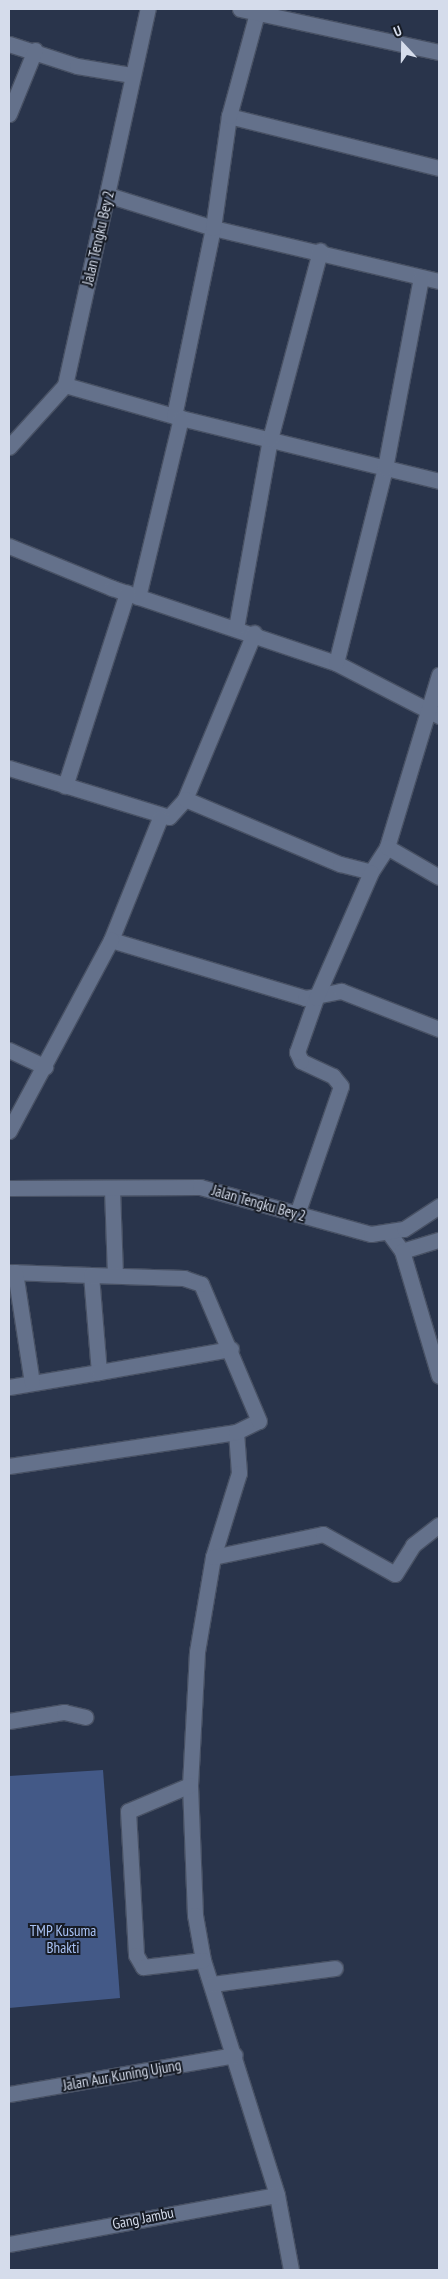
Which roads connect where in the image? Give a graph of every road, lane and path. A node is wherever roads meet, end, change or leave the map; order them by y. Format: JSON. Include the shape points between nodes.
{"nodes":[{"id":1,"x":148,"y":9,"type":"edge"},
{"id":2,"x":240,"y":9,"type":"edge"},
{"id":3,"x":256,"y":13,"type":"junction"},
{"id":4,"x":9,"y":44,"type":"edge"},
{"id":5,"x":35,"y":50,"type":"junction"},
{"id":6,"x":439,"y":52,"type":"edge"},
{"id":7,"x":132,"y":75,"type":"junction"},
{"id":8,"x":9,"y":114,"type":"edge"},
{"id":9,"x":229,"y":116,"type":"junction"},
{"id":10,"x":439,"y":168,"type":"edge"},
{"id":11,"x":108,"y":195,"type":"junction"},
{"id":12,"x":213,"y":228,"type":"junction"},
{"id":13,"x":320,"y":251,"type":"junction"},
{"id":14,"x":421,"y":277,"type":"junction"},
{"id":15,"x":439,"y":281,"type":"edge"},
{"id":16,"x":65,"y":385,"type":"junction"},
{"id":17,"x":177,"y":417,"type":"junction"},
{"id":18,"x":270,"y":439,"type":"junction"},
{"id":19,"x":9,"y":447,"type":"edge"},
{"id":20,"x":385,"y":468,"type":"junction"},
{"id":21,"x":439,"y":481,"type":"edge"},
{"id":22,"x":9,"y":546,"type":"edge"},
{"id":23,"x":132,"y":595,"type":"junction"},
{"id":24,"x":236,"y":628,"type":"junction"},
{"id":25,"x":254,"y":633,"type":"junction"},
{"id":26,"x":336,"y":664,"type":"junction"},
{"id":27,"x":439,"y":675,"type":"edge"},
{"id":28,"x":435,"y":714,"type":"edge"},
{"id":29,"x":9,"y":768,"type":"edge"},
{"id":30,"x":65,"y":786,"type":"junction"},
{"id":31,"x":185,"y":800,"type":"junction"},
{"id":32,"x":160,"y":818,"type":"junction"},
{"id":33,"x":386,"y":847,"type":"junction"},
{"id":34,"x":371,"y":872,"type":"junction"},
{"id":35,"x":439,"y":877,"type":"edge"},
{"id":36,"x":111,"y":940,"type":"junction"},
{"id":37,"x":316,"y":998,"type":"junction"},
{"id":38,"x":439,"y":1029,"type":"edge"},
{"id":39,"x":9,"y":1050,"type":"edge"},
{"id":40,"x":45,"y":1067,"type":"junction"},
{"id":41,"x":9,"y":1131,"type":"edge"},
{"id":42,"x":9,"y":1188,"type":"edge"},
{"id":43,"x":112,"y":1189,"type":"junction"},
{"id":44,"x":439,"y":1206,"type":"edge"},
{"id":45,"x":297,"y":1214,"type":"junction"},
{"id":46,"x":389,"y":1233,"type":"junction"},
{"id":47,"x":439,"y":1240,"type":"edge"},
{"id":48,"x":402,"y":1251,"type":"junction"},
{"id":49,"x":12,"y":1272,"type":"edge"},
{"id":50,"x":91,"y":1275,"type":"junction"},
{"id":51,"x":115,"y":1275,"type":"junction"},
{"id":52,"x":231,"y":1350,"type":"junction"},
{"id":53,"x":98,"y":1372,"type":"junction"},
{"id":54,"x":439,"y":1376,"type":"edge"},
{"id":55,"x":32,"y":1383,"type":"junction"},
{"id":56,"x":9,"y":1387,"type":"edge"},
{"id":57,"x":236,"y":1432,"type":"junction"},
{"id":58,"x":9,"y":1466,"type":"edge"},
{"id":59,"x":439,"y":1525,"type":"edge"},
{"id":60,"x":213,"y":1557,"type":"junction"},
{"id":61,"x":85,"y":1717,"type":"dead end"},
{"id":62,"x":9,"y":1721,"type":"edge"},
{"id":63,"x":190,"y":1785,"type":"junction"},
{"id":64,"x":203,"y":1960,"type":"junction"},
{"id":65,"x":334,"y":1968,"type":"dead end"},
{"id":66,"x":212,"y":1984,"type":"junction"},
{"id":67,"x":235,"y":2055,"type":"junction"},
{"id":68,"x":9,"y":2094,"type":"edge"},
{"id":69,"x":277,"y":2194,"type":"junction"},
{"id":70,"x":9,"y":2244,"type":"edge"},
{"id":71,"x":291,"y":2270,"type":"edge"}],
"edges":[{"from":1,"to":7,"type":"street","name":"Jalan Tengku Bey 2"},
{"from":2,"to":3,"type":"street"},
{"from":3,"to":6,"type":"street"},
{"from":3,"to":9,"type":"street"},
{"from":4,"to":5,"type":"street"},
{"from":5,"to":7,"type":"street","via":[[77,66]]},
{"from":5,"to":8,"type":"street"},
{"from":7,"to":11,"type":"street","name":"Jalan Tengku Bey 2"},
{"from":9,"to":10,"type":"street"},
{"from":9,"to":12,"type":"street"},
{"from":11,"to":12,"type":"street"},
{"from":11,"to":16,"type":"street","name":"Jalan Tengku Bey 2"},
{"from":12,"to":13,"type":"street"},
{"from":12,"to":17,"type":"street"},
{"from":13,"to":14,"type":"street"},
{"from":13,"to":18,"type":"street"},
{"from":14,"to":15,"type":"street"},
{"from":14,"to":20,"type":"street"},
{"from":16,"to":17,"type":"street"},
{"from":16,"to":19,"type":"street","name":"Jalan Tengku Bey 2"},
{"from":17,"to":18,"type":"street"},
{"from":17,"to":23,"type":"street"},
{"from":18,"to":20,"type":"street"},
{"from":18,"to":24,"type":"street"},
{"from":20,"to":21,"type":"street"},
{"from":20,"to":26,"type":"street"},
{"from":22,"to":23,"type":"street"},
{"from":23,"to":24,"type":"street"},
{"from":23,"to":30,"type":"street"},
{"from":24,"to":25,"type":"street"},
{"from":25,"to":26,"type":"street"},
{"from":25,"to":31,"type":"street"},
{"from":26,"to":28,"type":"street"},
{"from":27,"to":28,"type":"street"},
{"from":28,"to":33,"type":"street"},
{"from":29,"to":30,"type":"street"},
{"from":30,"to":32,"type":"street"},
{"from":31,"to":32,"type":"street","via":[[177,812]]},
{"from":31,"to":34,"type":"street","via":[[340,864]]},
{"from":32,"to":36,"type":"street"},
{"from":33,"to":34,"type":"street"},
{"from":33,"to":35,"type":"street"},
{"from":34,"to":37,"type":"street"},
{"from":36,"to":37,"type":"street"},
{"from":36,"to":40,"type":"street"},
{"from":37,"to":38,"type":"street","via":[[341,991]]},
{"from":37,"to":45,"type":"street","via":[[298,1052],[301,1061],[333,1076],[340,1086],[340,1096]]},
{"from":39,"to":40,"type":"street"},
{"from":40,"to":41,"type":"street"},
{"from":42,"to":43,"type":"street","name":"Jalan Tengku Bey 2"},
{"from":43,"to":45,"type":"street","name":"Jalan Tengku Bey 2","via":[[200,1187]]},
{"from":43,"to":51,"type":"street"},
{"from":44,"to":46,"type":"street"},
{"from":45,"to":46,"type":"street","name":"Jalan Tengku Bey 2","via":[[343,1229]]},
{"from":46,"to":48,"type":"street"},
{"from":47,"to":48,"type":"street"},
{"from":48,"to":54,"type":"street"},
{"from":49,"to":50,"type":"street"},
{"from":49,"to":55,"type":"street"},
{"from":50,"to":51,"type":"street"},
{"from":50,"to":53,"type":"street"},
{"from":51,"to":52,"type":"street","via":[[184,1278],[201,1284]]},
{"from":52,"to":53,"type":"street"},
{"from":52,"to":57,"type":"street","via":[[259,1421]]},
{"from":53,"to":55,"type":"street"},
{"from":55,"to":56,"type":"street"},
{"from":57,"to":58,"type":"street"},
{"from":57,"to":60,"type":"street","via":[[239,1474]]},
{"from":59,"to":60,"type":"street","via":[[413,1545],[395,1574],[323,1534]]},
{"from":60,"to":63,"type":"street","via":[[197,1652]]},
{"from":61,"to":62,"type":"street","via":[[64,1712]]},
{"from":63,"to":64,"type":"street","via":[[195,1915]]},
{"from":63,"to":64,"type":"street","via":[[128,1811],[136,1955],[143,1966]]},
{"from":64,"to":66,"type":"street"},
{"from":65,"to":66,"type":"street"},
{"from":66,"to":67,"type":"street"},
{"from":67,"to":68,"type":"street","name":"Jalan Aur Kuning Ujung"},
{"from":67,"to":69,"type":"street"},
{"from":69,"to":70,"type":"street","name":"Gang Jambu"},
{"from":69,"to":71,"type":"street"}]}
